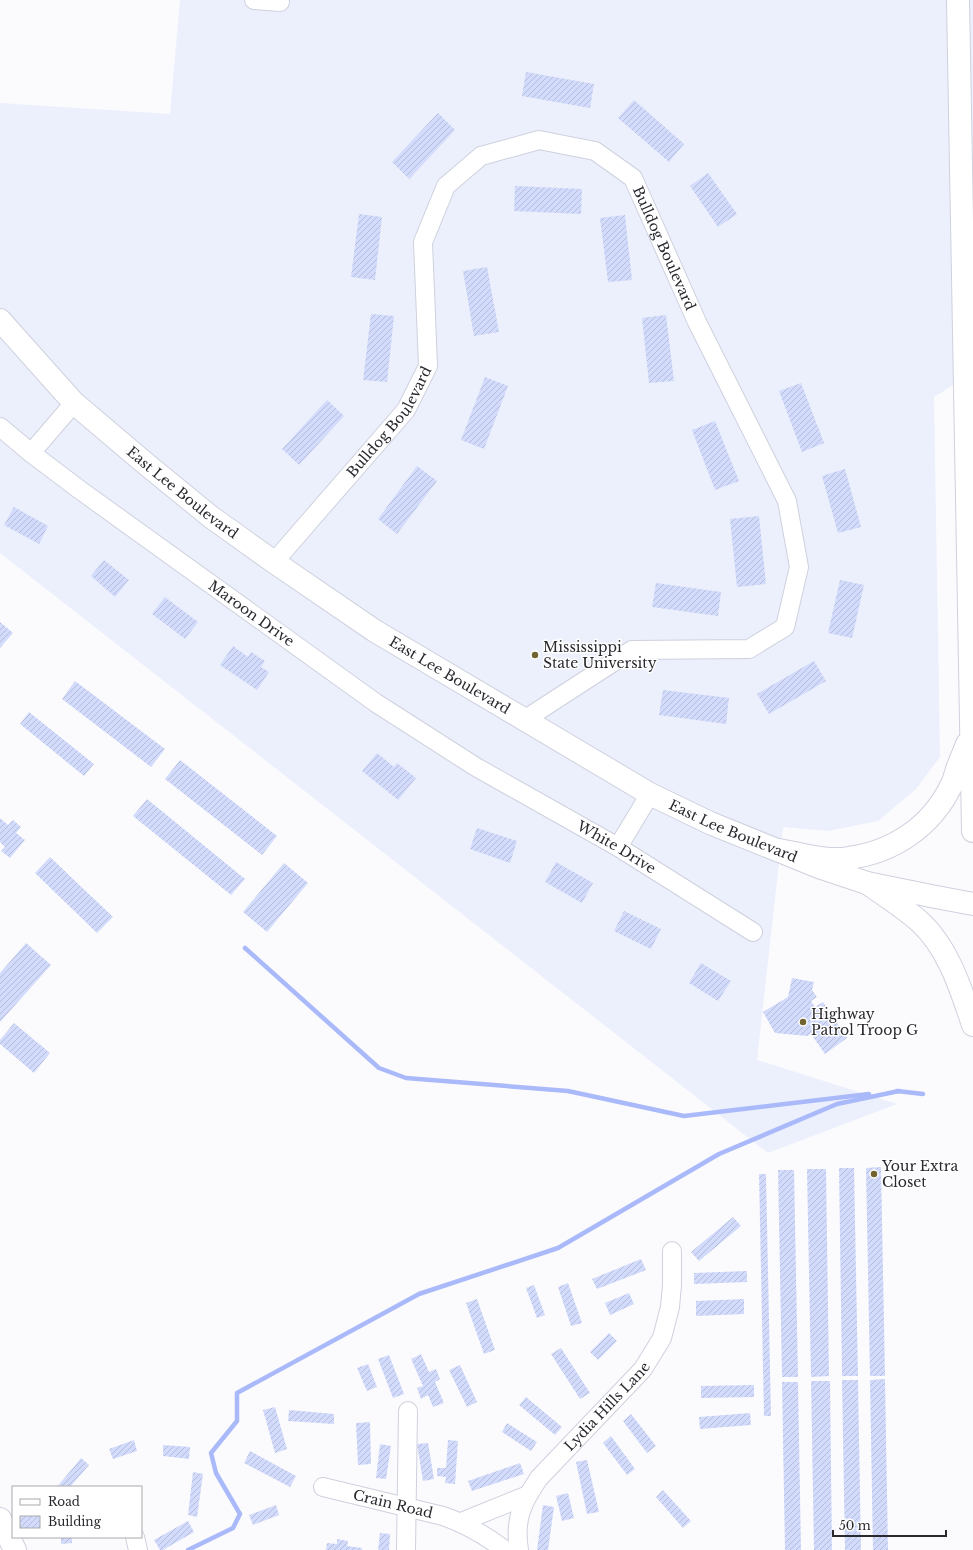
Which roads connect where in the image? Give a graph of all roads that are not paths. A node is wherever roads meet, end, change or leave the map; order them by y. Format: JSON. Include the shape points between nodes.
{"nodes":[{"id":1,"x":254,"y":0,"type":"edge"},
{"id":2,"x":958,"y":0,"type":"edge"},
{"id":3,"x":280,"y":2,"type":"dead end"},
{"id":4,"x":0,"y":320,"type":"edge"},
{"id":5,"x":969,"y":358,"type":"edge"},
{"id":6,"x":74,"y":403,"type":"junction"},
{"id":7,"x":0,"y":427,"type":"edge"},
{"id":8,"x":31,"y":453,"type":"junction"},
{"id":9,"x":274,"y":562,"type":"junction"},
{"id":10,"x":524,"y":720,"type":"junction"},
{"id":11,"x":971,"y":733,"type":"junction"},
{"id":12,"x":476,"y":768,"type":"joint"},
{"id":13,"x":650,"y":794,"type":"junction"},
{"id":14,"x":973,"y":831,"type":"edge"},
{"id":15,"x":618,"y":847,"type":"junction"},
{"id":16,"x":779,"y":850,"type":"junction"},
{"id":17,"x":867,"y":883,"type":"junction"},
{"id":18,"x":973,"y":904,"type":"edge"},
{"id":19,"x":753,"y":932,"type":"dead end"},
{"id":20,"x":973,"y":1025,"type":"edge"},
{"id":21,"x":672,"y":1251,"type":"dead end"},
{"id":22,"x":408,"y":1411,"type":"dead end"},
{"id":23,"x":324,"y":1487,"type":"dead end"},
{"id":24,"x":528,"y":1495,"type":"junction"},
{"id":25,"x":406,"y":1507,"type":"junction"},
{"id":26,"x":0,"y":1519,"type":"edge"},
{"id":27,"x":461,"y":1522,"type":"junction"},
{"id":28,"x":135,"y":1538,"type":"edge"},
{"id":29,"x":15,"y":1550,"type":"edge"},
{"id":30,"x":138,"y":1550,"type":"edge"},
{"id":31,"x":406,"y":1550,"type":"edge"},
{"id":32,"x":505,"y":1550,"type":"edge"},
{"id":33,"x":519,"y":1550,"type":"edge"}],
"edges":[{"from":1,"to":3,"type":"street"},
{"from":2,"to":5,"type":"main road","via":[[962,268]]},
{"from":4,"to":6,"type":"main road","name":"East Lee Boulevard"},
{"from":5,"to":11,"type":"main road"},
{"from":6,"to":8,"type":"street"},
{"from":6,"to":9,"type":"main road","name":"East Lee Boulevard","via":[[211,517]]},
{"from":7,"to":8,"type":"street","name":"Maroon Drive"},
{"from":8,"to":12,"type":"street","name":"Maroon Drive","via":[[376,702]]},
{"from":9,"to":10,"type":"main road","name":"East Lee Boulevard","via":[[376,631]]},
{"from":9,"to":10,"type":"street","name":"Bulldog Boulevard","via":[[406,410],[428,366],[423,242],[446,186],[481,156],[539,140],[595,151],[633,178],[697,322],[787,501],[799,567],[785,627],[749,649],[632,650]]},
{"from":10,"to":13,"type":"main road","name":"East Lee Boulevard"},
{"from":11,"to":14,"type":"main road"},
{"from":11,"to":16,"type":"main road","via":[[952,786],[924,825],[907,838],[887,848],[848,859]]},
{"from":12,"to":15,"type":"street","name":"White Drive"},
{"from":13,"to":15,"type":"street"},
{"from":13,"to":16,"type":"main road","name":"East Lee Boulevard","via":[[710,823]]},
{"from":15,"to":19,"type":"street","name":"White Drive"},
{"from":16,"to":17,"type":"main road","name":"East Lee Boulevard"},
{"from":17,"to":18,"type":"main road","name":"East Lee Boulevard"},
{"from":17,"to":20,"type":"main road","via":[[919,922],[937,942],[952,968]]},
{"from":21,"to":24,"type":"street","name":"Lydia Hills Lane","via":[[670,1307],[662,1338],[643,1369],[539,1478]]},
{"from":22,"to":25,"type":"street"},
{"from":23,"to":25,"type":"street","name":"Crain Road"},
{"from":24,"to":27,"type":"street"},
{"from":24,"to":33,"type":"street","name":"Lydia Hills Lane","via":[[520,1510]]},
{"from":25,"to":27,"type":"street","name":"Crain Road"},
{"from":25,"to":31,"type":"street"},
{"from":26,"to":29,"type":"main road"},
{"from":27,"to":32,"type":"street","name":"Crain Road"},
{"from":28,"to":30,"type":"street"}]}
